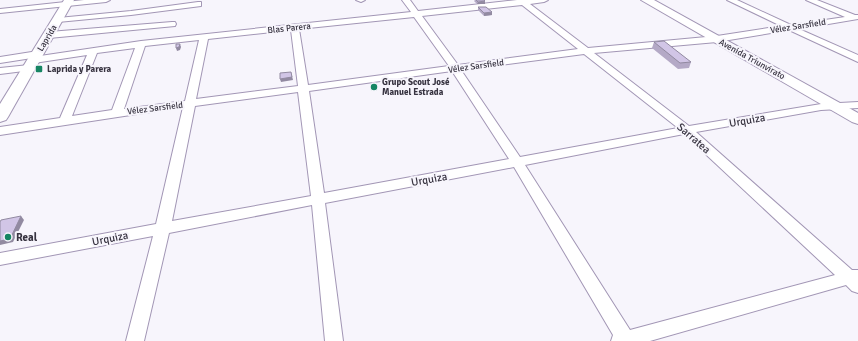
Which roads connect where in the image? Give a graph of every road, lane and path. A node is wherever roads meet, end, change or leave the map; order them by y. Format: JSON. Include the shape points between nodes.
{"nodes":[{"id":1,"x":106,"y":0,"type":"edge"},
{"id":2,"x":406,"y":0,"type":"edge"},
{"id":3,"x":544,"y":0,"type":"edge"},
{"id":4,"x":646,"y":0,"type":"edge"},
{"id":5,"x":730,"y":0,"type":"edge"},
{"id":6,"x":810,"y":0,"type":"edge"},
{"id":7,"x":523,"y":1,"type":"edge"},
{"id":8,"x":68,"y":2,"type":"edge"},
{"id":9,"x":198,"y":4,"type":"dead end"},
{"id":10,"x":0,"y":11,"type":"edge"},
{"id":11,"x":417,"y":14,"type":"junction"},
{"id":12,"x":857,"y":18,"type":"edge"},
{"id":13,"x":58,"y":20,"type":"junction"},
{"id":14,"x":172,"y":24,"type":"dead end"},
{"id":15,"x":790,"y":27,"type":"junction"},
{"id":16,"x":295,"y":28,"type":"junction"},
{"id":17,"x":49,"y":35,"type":"junction"},
{"id":18,"x":204,"y":37,"type":"junction"},
{"id":19,"x":717,"y":39,"type":"junction"},
{"id":20,"x":141,"y":44,"type":"junction"},
{"id":21,"x":584,"y":50,"type":"junction"},
{"id":22,"x":93,"y":52,"type":"junction"},
{"id":23,"x":858,"y":59,"type":"edge"},
{"id":24,"x":0,"y":60,"type":"edge"},
{"id":25,"x":34,"y":60,"type":"junction"},
{"id":26,"x":456,"y":69,"type":"junction"},
{"id":27,"x":0,"y":71,"type":"edge"},
{"id":28,"x":302,"y":89,"type":"junction"},
{"id":29,"x":190,"y":104,"type":"junction"},
{"id":30,"x":858,"y":105,"type":"edge"},
{"id":31,"x":838,"y":107,"type":"junction"},
{"id":32,"x":117,"y":113,"type":"junction"},
{"id":33,"x":0,"y":117,"type":"edge"},
{"id":34,"x":858,"y":119,"type":"edge"},
{"id":35,"x":65,"y":120,"type":"junction"},
{"id":36,"x":687,"y":130,"type":"junction"},
{"id":37,"x":0,"y":131,"type":"edge"},
{"id":38,"x":519,"y":162,"type":"junction"},
{"id":39,"x":318,"y":199,"type":"junction"},
{"id":40,"x":163,"y":227,"type":"junction"},
{"id":41,"x":0,"y":259,"type":"edge"},
{"id":42,"x":855,"y":280,"type":"edge"},
{"id":43,"x":624,"y":340,"type":"edge"},
{"id":44,"x":135,"y":341,"type":"edge"},
{"id":45,"x":334,"y":341,"type":"edge"}],
"edges":[{"from":1,"to":8,"type":"street"},
{"from":2,"to":11,"type":"street"},
{"from":3,"to":7,"type":"street","name":"Blas Parera"},
{"from":4,"to":19,"type":"street","name":"Avenida Triunvirato"},
{"from":5,"to":15,"type":"street"},
{"from":6,"to":12,"type":"street"},
{"from":7,"to":11,"type":"street","name":"Blas Parera"},
{"from":7,"to":21,"type":"street","name":"Sarratea"},
{"from":8,"to":10,"type":"street"},
{"from":8,"to":13,"type":"street","name":"Laprida"},
{"from":9,"to":13,"type":"street","via":[[139,13]]},
{"from":11,"to":16,"type":"street","name":"Blas Parera"},
{"from":11,"to":26,"type":"street"},
{"from":12,"to":15,"type":"street","name":"Vélez Sarsfield"},
{"from":13,"to":17,"type":"street","name":"Laprida"},
{"from":14,"to":17,"type":"street"},
{"from":15,"to":19,"type":"street","name":"Vélez Sarsfield"},
{"from":15,"to":23,"type":"street"},
{"from":16,"to":18,"type":"street","name":"Blas Parera"},
{"from":16,"to":28,"type":"street"},
{"from":17,"to":25,"type":"street","name":"Laprida"},
{"from":18,"to":20,"type":"street","name":"Blas Parera"},
{"from":18,"to":29,"type":"street"},
{"from":19,"to":21,"type":"street","name":"Vélez Sarsfield"},
{"from":19,"to":31,"type":"street","name":"Avenida Triunvirato"},
{"from":20,"to":22,"type":"street","name":"Blas Parera"},
{"from":20,"to":32,"type":"street"},
{"from":21,"to":26,"type":"street","name":"Vélez Sarsfield"},
{"from":21,"to":36,"type":"street","name":"Sarratea"},
{"from":22,"to":25,"type":"street","name":"Blas Parera"},
{"from":22,"to":35,"type":"street"},
{"from":24,"to":25,"type":"street","name":"Blas Parera"},
{"from":25,"to":27,"type":"street","name":"Blas Parera"},
{"from":25,"to":33,"type":"street","name":"Laprida"},
{"from":26,"to":28,"type":"street","name":"Vélez Sarsfield"},
{"from":26,"to":38,"type":"street"},
{"from":28,"to":29,"type":"street","name":"Vélez Sarsfield"},
{"from":28,"to":39,"type":"street"},
{"from":29,"to":32,"type":"street","name":"Vélez Sarsfield"},
{"from":29,"to":40,"type":"street"},
{"from":30,"to":31,"type":"street","name":"Urquiza"},
{"from":31,"to":34,"type":"street","name":"Avenida Triunvirato"},
{"from":31,"to":36,"type":"street","name":"Urquiza","via":[[821,107]]},
{"from":32,"to":35,"type":"street","name":"Vélez Sarsfield"},
{"from":35,"to":37,"type":"street","name":"Vélez Sarsfield"},
{"from":36,"to":38,"type":"street","name":"Urquiza"},
{"from":36,"to":42,"type":"street","name":"Sarratea"},
{"from":38,"to":39,"type":"street","name":"Urquiza"},
{"from":38,"to":43,"type":"street"},
{"from":39,"to":40,"type":"street","name":"Urquiza"},
{"from":39,"to":45,"type":"street"},
{"from":40,"to":41,"type":"street","name":"Urquiza"},
{"from":40,"to":44,"type":"street"},
{"from":42,"to":43,"type":"street"}]}
